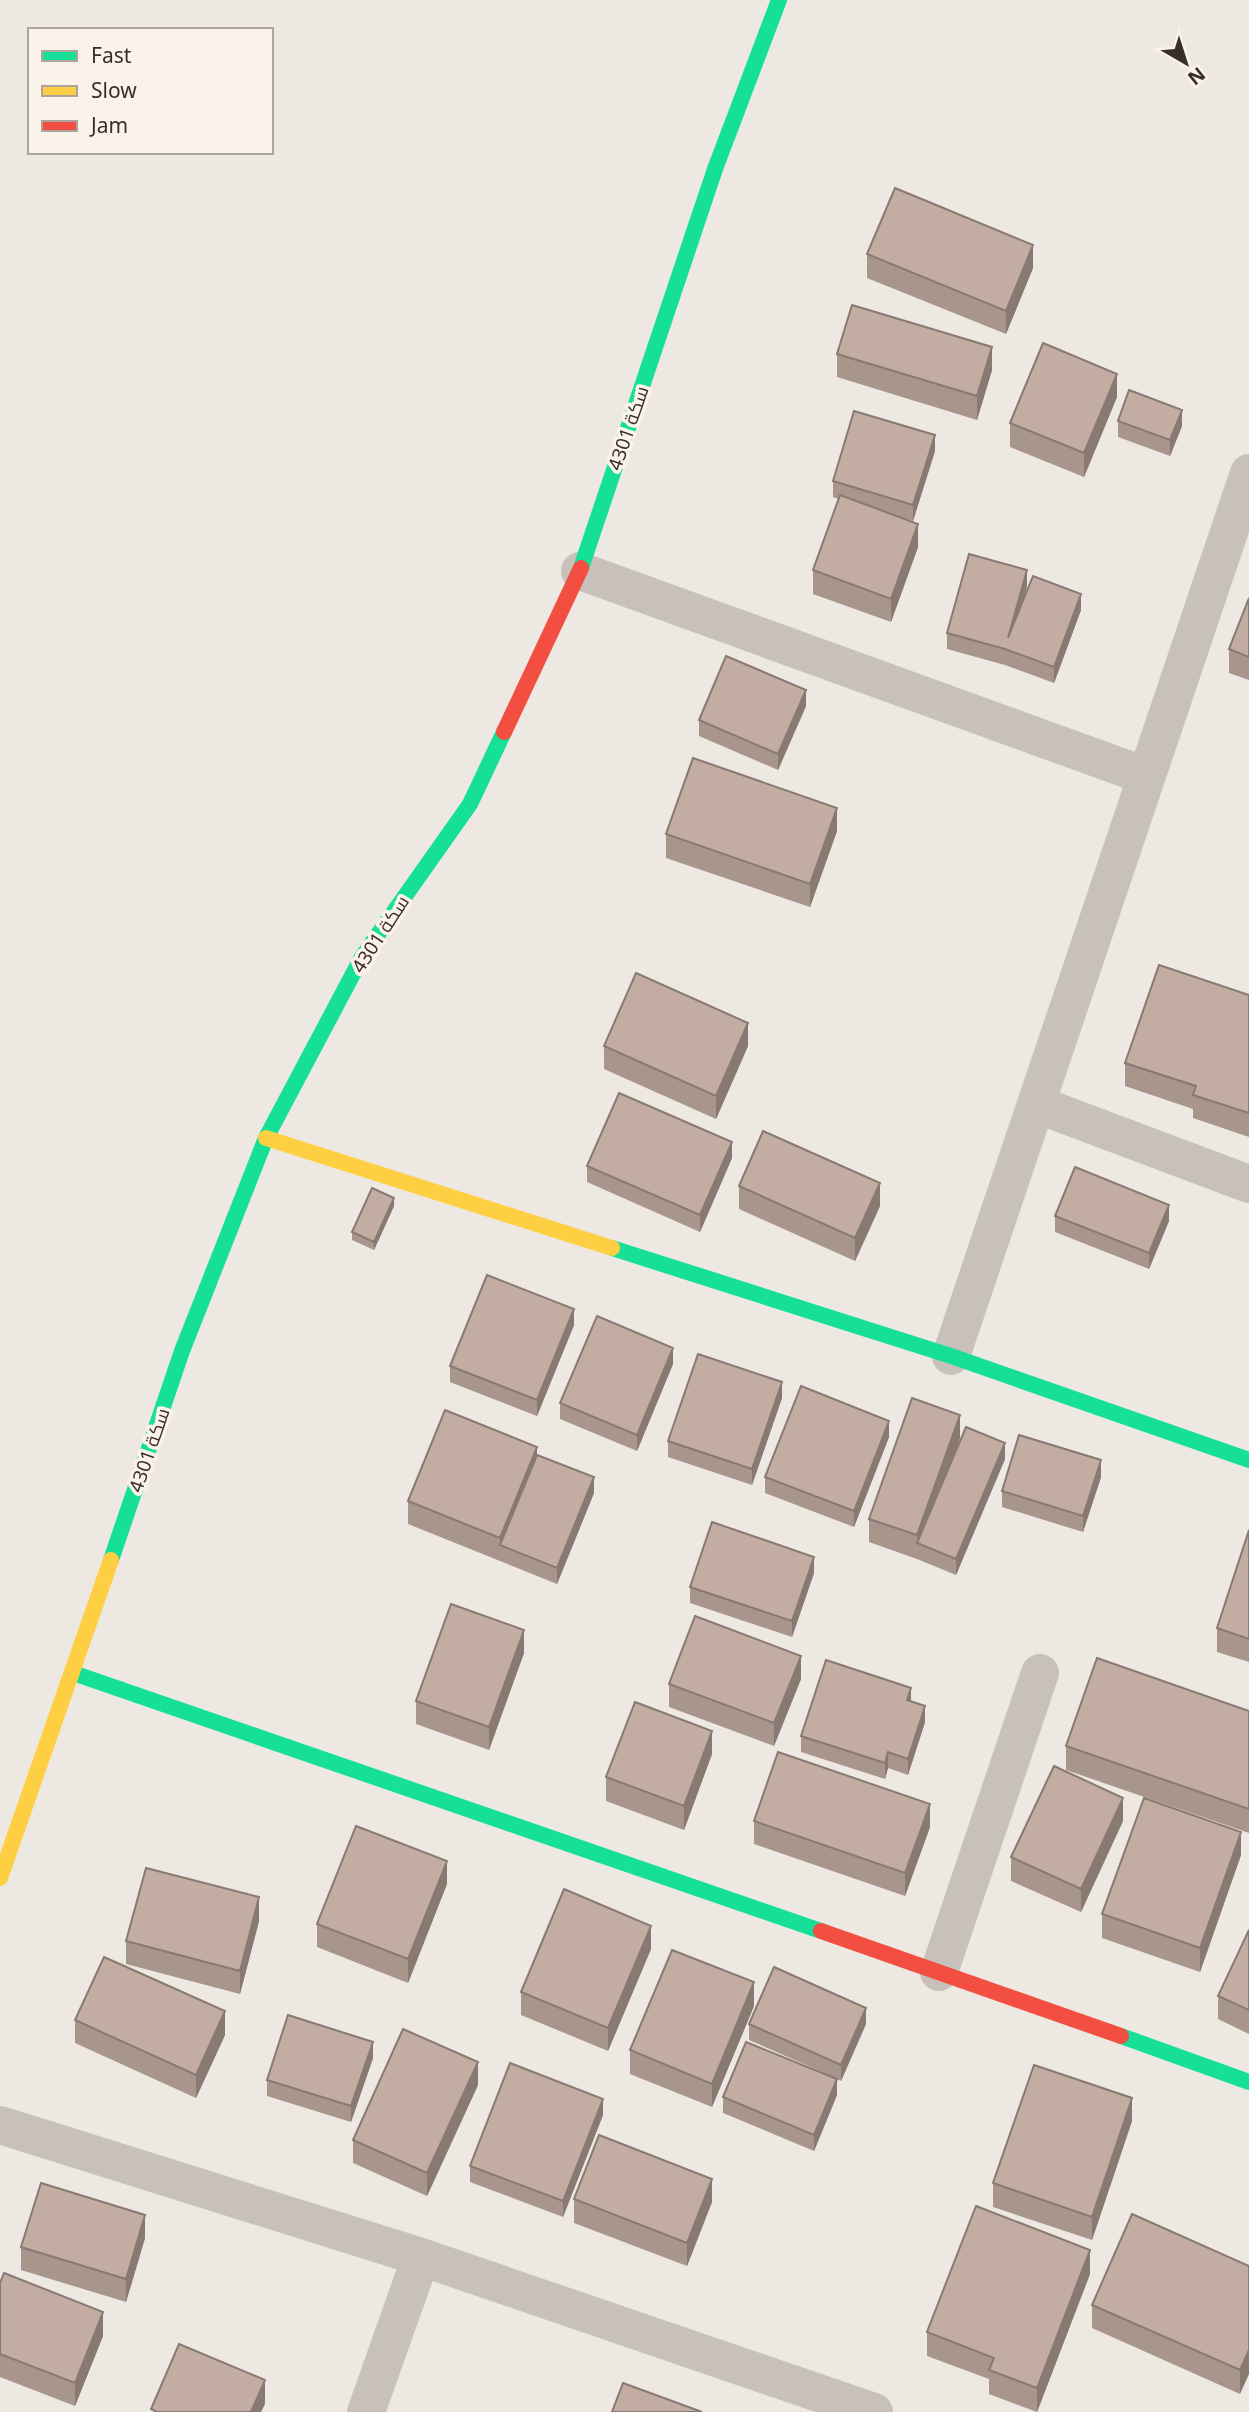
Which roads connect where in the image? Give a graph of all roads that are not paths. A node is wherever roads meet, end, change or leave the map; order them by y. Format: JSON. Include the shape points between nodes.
{"nodes":[{"id":1,"x":779,"y":0,"type":"edge"},
{"id":2,"x":1249,"y":473,"type":"edge"},
{"id":3,"x":580,"y":571,"type":"junction"},
{"id":4,"x":1146,"y":776,"type":"junction"},
{"id":5,"x":1036,"y":1104,"type":"junction"},
{"id":6,"x":266,"y":1138,"type":"junction"},
{"id":7,"x":1249,"y":1184,"type":"edge"},
{"id":8,"x":951,"y":1356,"type":"junction"},
{"id":9,"x":1249,"y":1460,"type":"edge"},
{"id":10,"x":73,"y":1673,"type":"junction"},
{"id":11,"x":1040,"y":1673,"type":"dead end"},
{"id":12,"x":0,"y":1878,"type":"edge"},
{"id":13,"x":939,"y":1972,"type":"junction"},
{"id":14,"x":1249,"y":2082,"type":"edge"},
{"id":15,"x":0,"y":2124,"type":"edge"},
{"id":16,"x":421,"y":2257,"type":"junction"},
{"id":17,"x":828,"y":2405,"type":"edge"},
{"id":18,"x":366,"y":2412,"type":"edge"},
{"id":19,"x":874,"y":2412,"type":"edge"}],
"edges":[{"from":1,"to":3,"type":"street","name":"سكة 4301","via":[[715,169]]},
{"from":2,"to":4,"type":"street"},
{"from":3,"to":4,"type":"street"},
{"from":3,"to":6,"type":"street","name":"سكة 4301","via":[[470,804],[362,957]]},
{"from":4,"to":5,"type":"street"},
{"from":5,"to":7,"type":"street"},
{"from":5,"to":8,"type":"street"},
{"from":6,"to":8,"type":"street"},
{"from":6,"to":10,"type":"street","name":"سكة 4301","via":[[183,1351]]},
{"from":8,"to":9,"type":"street"},
{"from":10,"to":12,"type":"street","name":"سكة 4301"},
{"from":10,"to":13,"type":"street"},
{"from":11,"to":13,"type":"street"},
{"from":13,"to":14,"type":"street"},
{"from":15,"to":16,"type":"street"},
{"from":16,"to":17,"type":"street"},
{"from":16,"to":18,"type":"street"},
{"from":17,"to":19,"type":"street"}]}
